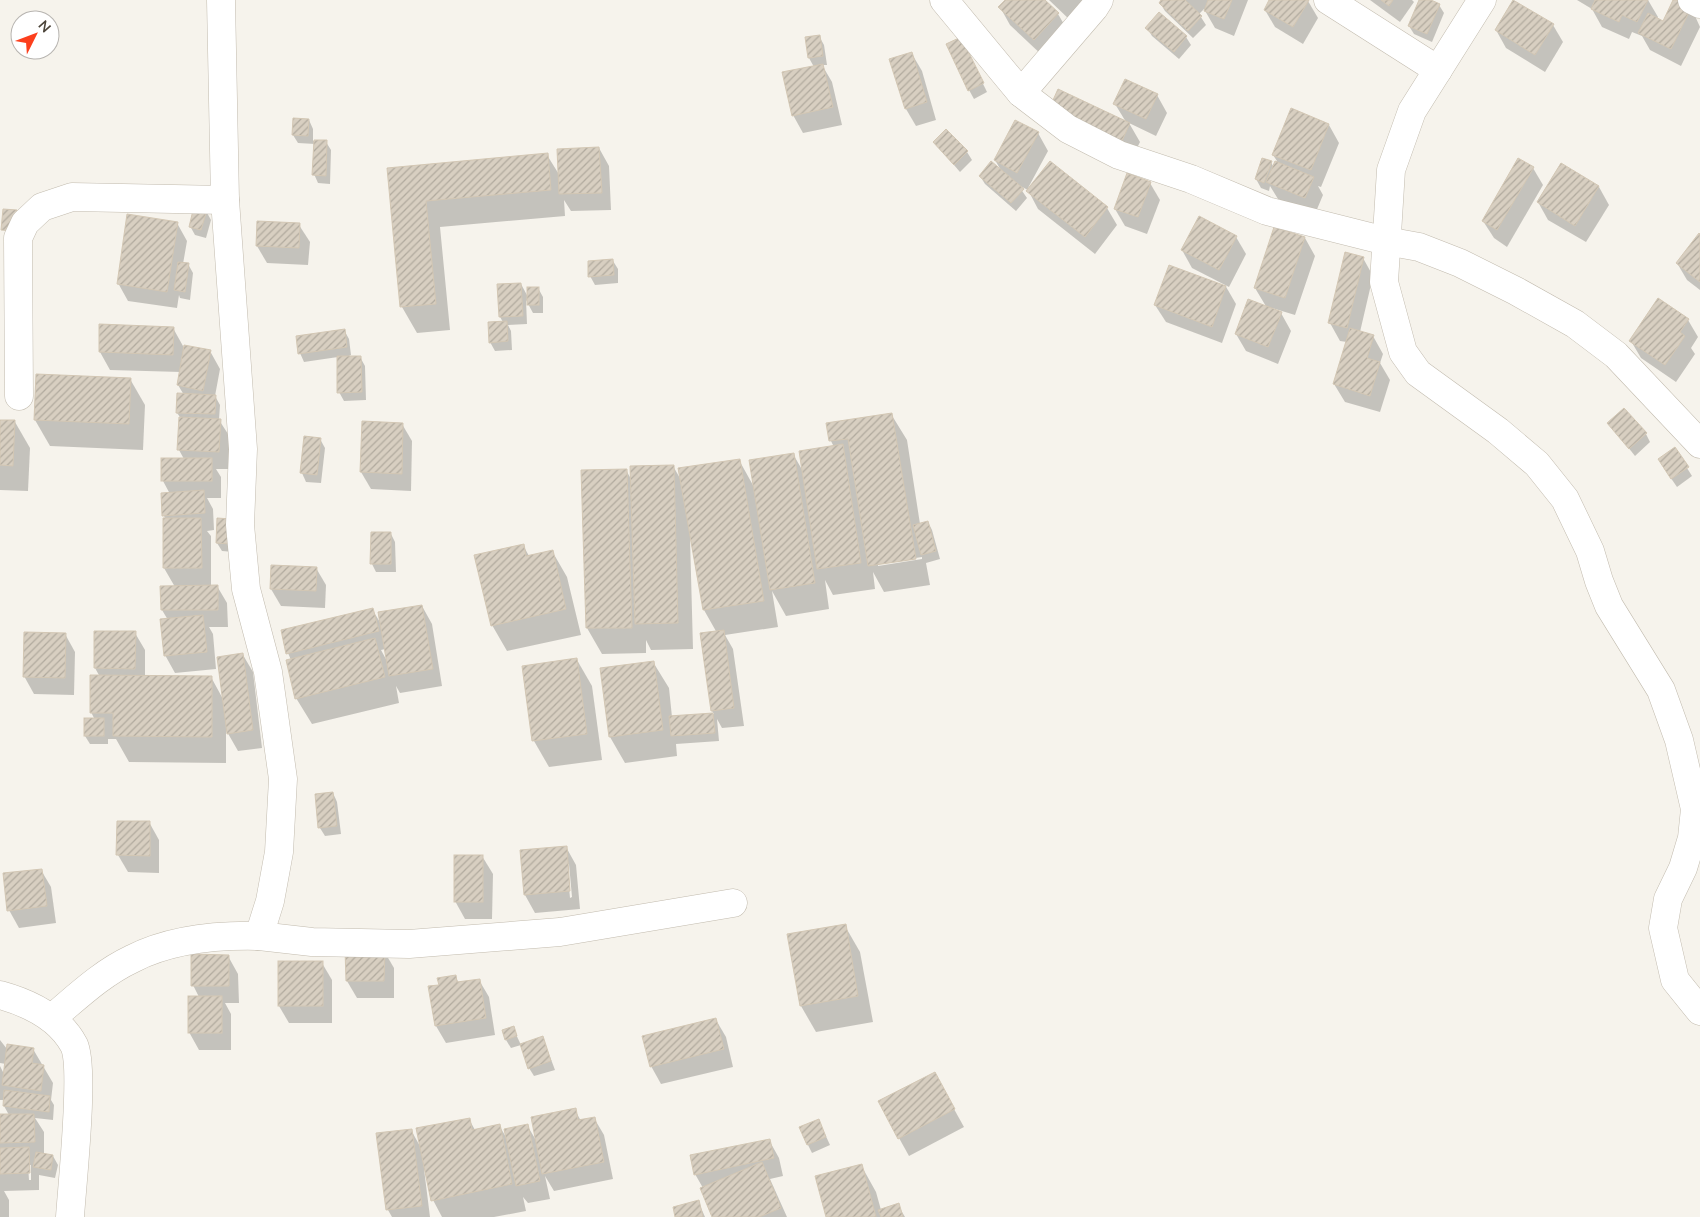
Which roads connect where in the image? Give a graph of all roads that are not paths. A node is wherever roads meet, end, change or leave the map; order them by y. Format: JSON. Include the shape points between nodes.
{"nodes":[{"id":1,"x":221,"y":0,"type":"edge"},
{"id":2,"x":944,"y":0,"type":"edge"},
{"id":3,"x":1099,"y":0,"type":"edge"},
{"id":4,"x":1328,"y":0,"type":"edge"},
{"id":5,"x":1482,"y":0,"type":"edge"},
{"id":6,"x":1692,"y":0,"type":"edge"},
{"id":7,"x":1700,"y":4,"type":"edge"},
{"id":8,"x":1438,"y":70,"type":"junction"},
{"id":9,"x":1020,"y":93,"type":"junction"},
{"id":10,"x":225,"y":200,"type":"junction"},
{"id":11,"x":1386,"y":241,"type":"junction"},
{"id":12,"x":19,"y":396,"type":"dead end"},
{"id":13,"x":1700,"y":444,"type":"edge"},
{"id":14,"x":732,"y":903,"type":"dead end"},
{"id":15,"x":259,"y":936,"type":"junction"},
{"id":16,"x":0,"y":995,"type":"edge"},
{"id":17,"x":1700,"y":1011,"type":"edge"},
{"id":18,"x":52,"y":1018,"type":"junction"},
{"id":19,"x":70,"y":1217,"type":"edge"}],
"edges":[{"from":1,"to":10,"type":"street"},
{"from":2,"to":9,"type":"street"},
{"from":3,"to":9,"type":"street"},
{"from":4,"to":8,"type":"street"},
{"from":5,"to":8,"type":"street"},
{"from":6,"to":7,"type":"street"},
{"from":8,"to":11,"type":"street","via":[[1412,110],[1391,170]]},
{"from":9,"to":11,"type":"street","via":[[1068,129],[1120,155],[1192,179],[1267,210]]},
{"from":10,"to":12,"type":"street","via":[[72,197],[42,207],[25,222],[18,238]]},
{"from":10,"to":15,"type":"street","via":[[244,448],[240,526],[244,571],[268,672],[283,779],[279,852],[270,901]]},
{"from":11,"to":13,"type":"street","via":[[1419,247],[1460,263],[1574,324],[1616,354]]},
{"from":11,"to":17,"type":"street","via":[[1384,282],[1403,352],[1418,373],[1498,431],[1537,464],[1565,499],[1590,551],[1609,606],[1661,690],[1679,740],[1695,809],[1692,838],[1683,868],[1668,899],[1663,928],[1675,980]]},
{"from":14,"to":15,"type":"street","via":[[560,932],[409,944],[312,942]]},
{"from":15,"to":18,"type":"street","via":[[228,935],[169,946],[132,958],[99,979]]},
{"from":16,"to":18,"type":"street","via":[[18,1000]]},
{"from":18,"to":19,"type":"street","via":[[74,1046],[79,1078]]}]}
